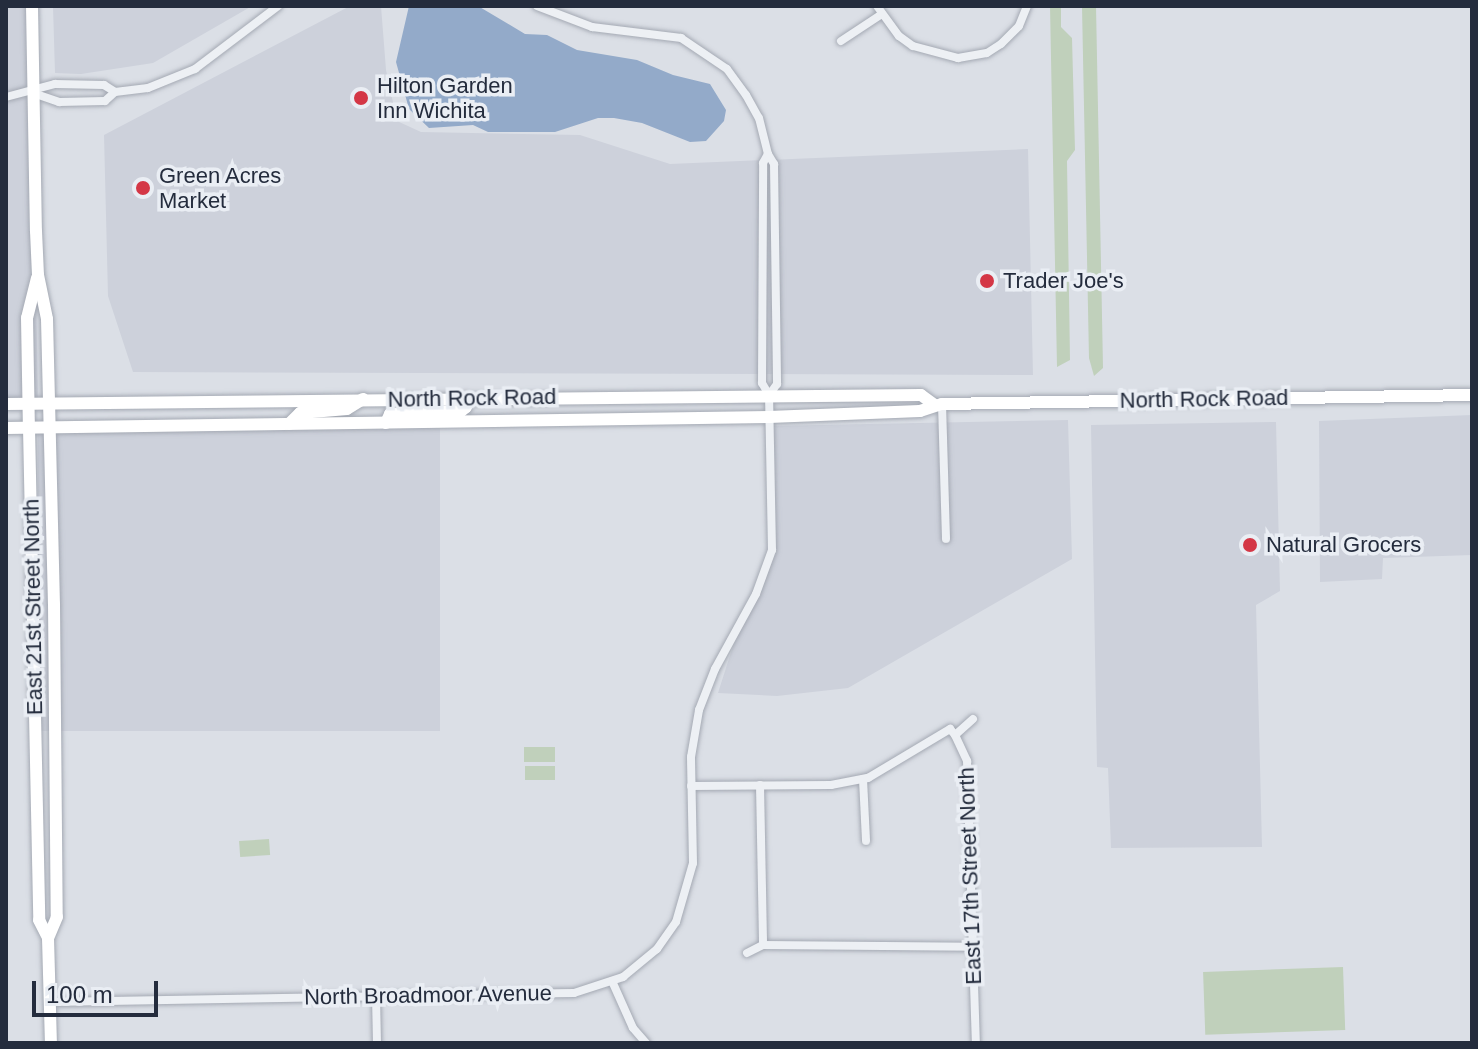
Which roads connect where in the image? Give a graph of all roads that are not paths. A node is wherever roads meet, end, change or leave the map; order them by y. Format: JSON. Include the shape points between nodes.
{"nodes":[{"id":1,"x":32,"y":6,"type":"edge"},
{"id":2,"x":278,"y":6,"type":"edge"},
{"id":3,"x":537,"y":6,"type":"edge"},
{"id":4,"x":1027,"y":6,"type":"edge"},
{"id":5,"x":879,"y":10,"type":"edge"},
{"id":6,"x":841,"y":41,"type":"dead end"},
{"id":7,"x":115,"y":92,"type":"junction"},
{"id":8,"x":33,"y":93,"type":"junction"},
{"id":9,"x":6,"y":97,"type":"edge"},
{"id":10,"x":768,"y":154,"type":"junction"},
{"id":11,"x":38,"y":275,"type":"junction"},
{"id":12,"x":769,"y":395,"type":"junction"},
{"id":13,"x":1472,"y":395,"type":"edge"},
{"id":14,"x":466,"y":398,"type":"junction"},
{"id":15,"x":363,"y":399,"type":"junction"},
{"id":16,"x":28,"y":403,"type":"junction"},
{"id":17,"x":48,"y":403,"type":"junction"},
{"id":18,"x":6,"y":404,"type":"edge"},
{"id":19,"x":939,"y":404,"type":"junction"},
{"id":20,"x":769,"y":417,"type":"junction"},
{"id":21,"x":386,"y":423,"type":"junction"},
{"id":22,"x":289,"y":424,"type":"junction"},
{"id":23,"x":49,"y":427,"type":"junction"},
{"id":24,"x":6,"y":428,"type":"edge"},
{"id":25,"x":29,"y":428,"type":"junction"},
{"id":26,"x":946,"y":539,"type":"dead end"},
{"id":27,"x":973,"y":719,"type":"dead end"},
{"id":28,"x":955,"y":735,"type":"junction"},
{"id":29,"x":863,"y":779,"type":"junction"},
{"id":30,"x":760,"y":785,"type":"junction"},
{"id":31,"x":691,"y":786,"type":"junction"},
{"id":32,"x":866,"y":841,"type":"dead end"},
{"id":33,"x":48,"y":938,"type":"junction"},
{"id":34,"x":763,"y":945,"type":"junction"},
{"id":35,"x":973,"y":947,"type":"junction"},
{"id":36,"x":747,"y":953,"type":"dead end"},
{"id":37,"x":612,"y":981,"type":"junction"},
{"id":38,"x":376,"y":996,"type":"junction"},
{"id":39,"x":50,"y":1002,"type":"junction"},
{"id":40,"x":643,"y":1042,"type":"edge"},
{"id":41,"x":51,"y":1043,"type":"edge"},
{"id":42,"x":377,"y":1043,"type":"edge"},
{"id":43,"x":976,"y":1043,"type":"edge"}],
"edges":[{"from":1,"to":8,"type":"main road","name":"East 21st Street North"},
{"from":2,"to":7,"type":"street","via":[[195,69],[148,88]]},
{"from":3,"to":10,"type":"street","via":[[592,27],[681,38],[704,52],[727,69],[746,95],[759,118]]},
{"from":4,"to":5,"type":"street","via":[[1019,26],[1001,44],[987,53],[958,58],[913,46]]},
{"from":5,"to":6,"type":"street"},
{"from":7,"to":8,"type":"street","via":[[104,85],[55,84]]},
{"from":7,"to":8,"type":"street","via":[[105,101],[59,102]]},
{"from":8,"to":9,"type":"street"},
{"from":8,"to":11,"type":"main road","name":"East 21st Street North"},
{"from":10,"to":12,"type":"street","via":[[763,163],[762,383]]},
{"from":10,"to":12,"type":"street","via":[[774,164],[777,298],[777,384]]},
{"from":11,"to":16,"type":"main road","name":"East 21st Street North","via":[[27,318]]},
{"from":11,"to":17,"type":"main road","name":"East 21st Street North","via":[[47,319]]},
{"from":12,"to":14,"type":"main road","name":"North Rock Road"},
{"from":12,"to":19,"type":"main road","name":"North Rock Road","via":[[921,395]]},
{"from":12,"to":20,"type":"street","name":"North Broadmoor Avenue"},
{"from":13,"to":19,"type":"main road","name":"North Rock Road"},
{"from":14,"to":15,"type":"main road","name":"North Rock Road"},
{"from":14,"to":21,"type":"main road","via":[[461,411],[391,414]]},
{"from":15,"to":17,"type":"main road","name":"North Rock Road"},
{"from":15,"to":22,"type":"main road","via":[[347,409],[300,413]]},
{"from":16,"to":17,"type":"main road","name":"North Rock Road"},
{"from":16,"to":18,"type":"main road","name":"North Rock Road"},
{"from":16,"to":25,"type":"main road","name":"East 21st Street North"},
{"from":17,"to":23,"type":"main road","name":"East 21st Street North"},
{"from":19,"to":20,"type":"main road","name":"North Rock Road","via":[[920,411]]},
{"from":19,"to":26,"type":"street"},
{"from":20,"to":21,"type":"main road","name":"North Rock Road"},
{"from":20,"to":31,"type":"street","name":"North Broadmoor Avenue","via":[[772,550],[699,710]]},
{"from":21,"to":22,"type":"main road","name":"North Rock Road"},
{"from":22,"to":23,"type":"main road","name":"North Rock Road"},
{"from":23,"to":25,"type":"main road","name":"North Rock Road"},
{"from":23,"to":33,"type":"main road","name":"East 21st Street North","via":[[57,917]]},
{"from":24,"to":25,"type":"main road","name":"North Rock Road"},
{"from":25,"to":33,"type":"main road","name":"East 21st Street North","via":[[39,920]]},
{"from":27,"to":28,"type":"street","name":"East 17th Street North"},
{"from":28,"to":29,"type":"street","via":[[950,729]]},
{"from":28,"to":35,"type":"street","name":"East 17th Street North","via":[[967,761]]},
{"from":29,"to":30,"type":"street","via":[[831,785]]},
{"from":29,"to":32,"type":"street"},
{"from":30,"to":31,"type":"street"},
{"from":30,"to":34,"type":"street"},
{"from":31,"to":37,"type":"street","name":"North Broadmoor Avenue","via":[[693,863],[676,922],[657,949]]},
{"from":33,"to":39,"type":"main road","name":"East 21st Street North"},
{"from":34,"to":35,"type":"street"},
{"from":34,"to":36,"type":"street"},
{"from":35,"to":43,"type":"street","name":"East 17th Street North"},
{"from":37,"to":38,"type":"street","name":"North Broadmoor Avenue","via":[[574,993]]},
{"from":37,"to":40,"type":"street"},
{"from":38,"to":39,"type":"street","name":"North Broadmoor Avenue"},
{"from":38,"to":42,"type":"street"},
{"from":39,"to":41,"type":"main road","name":"East 21st Street North"}]}
